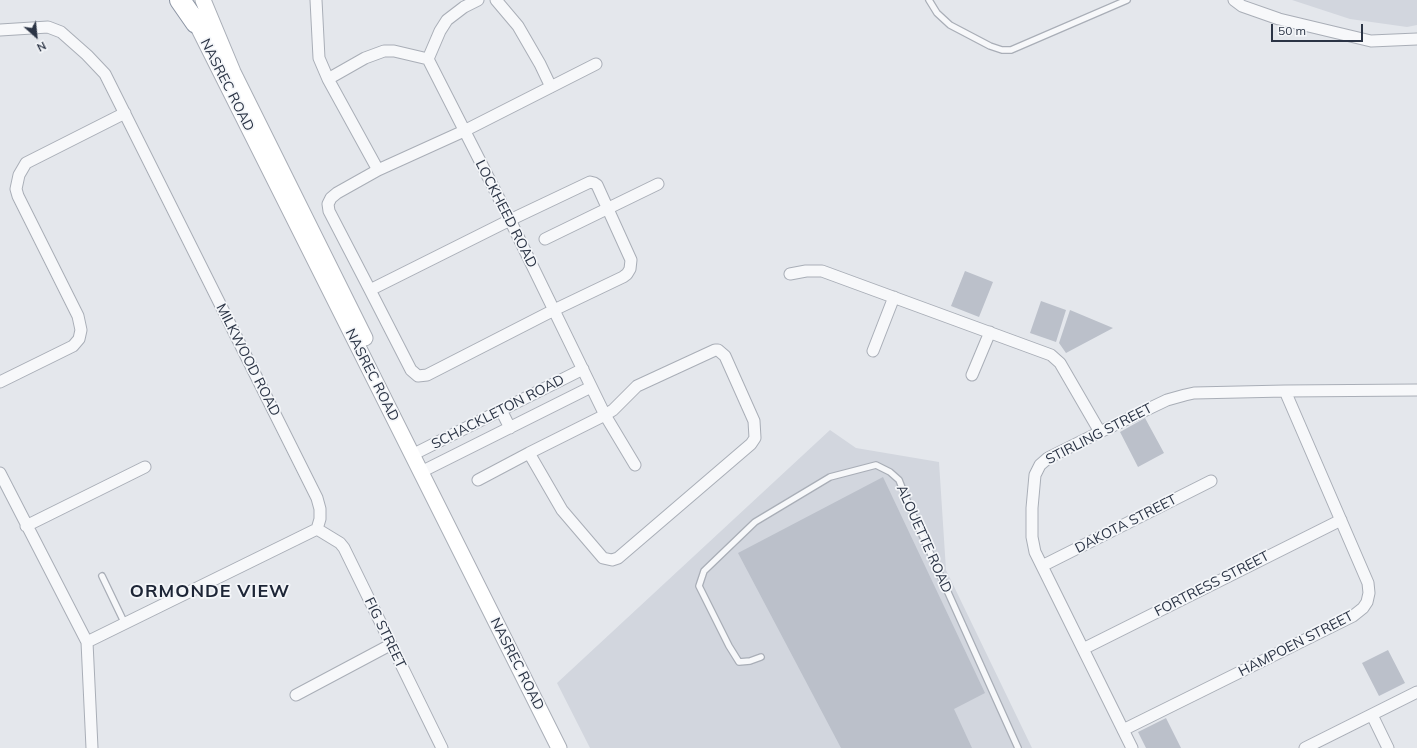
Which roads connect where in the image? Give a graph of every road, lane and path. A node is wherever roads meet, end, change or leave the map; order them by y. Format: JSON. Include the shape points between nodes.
{"nodes":[{"id":1,"x":180,"y":0,"type":"edge"},
{"id":2,"x":188,"y":0,"type":"edge"},
{"id":3,"x":203,"y":0,"type":"edge"},
{"id":4,"x":316,"y":0,"type":"edge"},
{"id":5,"x":478,"y":0,"type":"edge"},
{"id":6,"x":496,"y":0,"type":"edge"},
{"id":7,"x":929,"y":0,"type":"edge"},
{"id":8,"x":1127,"y":0,"type":"edge"},
{"id":9,"x":1234,"y":0,"type":"edge"},
{"id":10,"x":196,"y":23,"type":"junction"},
{"id":11,"x":0,"y":30,"type":"edge"},
{"id":12,"x":1417,"y":39,"type":"edge"},
{"id":13,"x":428,"y":59,"type":"junction"},
{"id":14,"x":596,"y":64,"type":"dead end"},
{"id":15,"x":328,"y":79,"type":"junction"},
{"id":16,"x":551,"y":87,"type":"junction"},
{"id":17,"x":125,"y":113,"type":"junction"},
{"id":18,"x":464,"y":131,"type":"junction"},
{"id":19,"x":378,"y":170,"type":"junction"},
{"id":20,"x":658,"y":184,"type":"dead end"},
{"id":21,"x":608,"y":209,"type":"junction"},
{"id":22,"x":510,"y":220,"type":"junction"},
{"id":23,"x":545,"y":240,"type":"dead end"},
{"id":24,"x":790,"y":274,"type":"dead end"},
{"id":25,"x":370,"y":290,"type":"junction"},
{"id":26,"x":894,"y":297,"type":"junction"},
{"id":27,"x":554,"y":310,"type":"junction"},
{"id":28,"x":990,"y":332,"type":"junction"},
{"id":29,"x":873,"y":351,"type":"dead end"},
{"id":30,"x":583,"y":369,"type":"junction"},
{"id":31,"x":972,"y":375,"type":"dead end"},
{"id":32,"x":0,"y":382,"type":"edge"},
{"id":33,"x":591,"y":387,"type":"junction"},
{"id":34,"x":1417,"y":390,"type":"edge"},
{"id":35,"x":1285,"y":391,"type":"junction"},
{"id":36,"x":501,"y":410,"type":"junction"},
{"id":37,"x":605,"y":414,"type":"junction"},
{"id":38,"x":510,"y":428,"type":"junction"},
{"id":39,"x":1100,"y":432,"type":"junction"},
{"id":40,"x":417,"y":453,"type":"junction"},
{"id":41,"x":529,"y":453,"type":"junction"},
{"id":42,"x":635,"y":465,"type":"dead end"},
{"id":43,"x":145,"y":467,"type":"dead end"},
{"id":44,"x":425,"y":470,"type":"junction"},
{"id":45,"x":0,"y":473,"type":"edge"},
{"id":46,"x":478,"y":480,"type":"dead end"},
{"id":47,"x":1211,"y":481,"type":"dead end"},
{"id":48,"x":1341,"y":520,"type":"junction"},
{"id":49,"x":26,"y":526,"type":"junction"},
{"id":50,"x":317,"y":529,"type":"junction"},
{"id":51,"x":1042,"y":566,"type":"junction"},
{"id":52,"x":102,"y":576,"type":"dead end"},
{"id":53,"x":125,"y":624,"type":"junction"},
{"id":54,"x":87,"y":642,"type":"junction"},
{"id":55,"x":390,"y":645,"type":"junction"},
{"id":56,"x":1083,"y":649,"type":"junction"},
{"id":57,"x":761,"y":657,"type":"dead end"},
{"id":58,"x":1417,"y":692,"type":"edge"},
{"id":59,"x":296,"y":695,"type":"dead end"},
{"id":60,"x":1372,"y":715,"type":"junction"},
{"id":61,"x":1123,"y":730,"type":"junction"},
{"id":62,"x":92,"y":748,"type":"edge"},
{"id":63,"x":442,"y":748,"type":"edge"},
{"id":64,"x":559,"y":748,"type":"edge"},
{"id":65,"x":570,"y":748,"type":"edge"},
{"id":66,"x":1018,"y":748,"type":"edge"},
{"id":67,"x":1132,"y":748,"type":"edge"},
{"id":68,"x":1305,"y":748,"type":"edge"},
{"id":69,"x":1388,"y":748,"type":"edge"}],
"edges":[{"from":1,"to":10,"type":"highway"},
{"from":2,"to":10,"type":"main road","name":"NASREC ROAD"},
{"from":3,"to":40,"type":"main road","name":"NASREC ROAD","via":[[233,72]]},
{"from":4,"to":15,"type":"street","via":[[319,58]]},
{"from":5,"to":13,"type":"street","via":[[447,20]]},
{"from":6,"to":16,"type":"street","via":[[518,26]]},
{"from":7,"to":8,"type":"lane","via":[[937,13],[950,24],[990,46],[1006,50],[1027,44]]},
{"from":9,"to":12,"type":"street","via":[[1242,6],[1279,19],[1371,41]]},
{"from":10,"to":40,"type":"main road","name":"NASREC ROAD"},
{"from":11,"to":17,"type":"street","name":"MILKWOOD ROAD","via":[[40,26],[61,32],[105,74]]},
{"from":13,"to":15,"type":"street","via":[[394,50],[384,51],[365,58]]},
{"from":13,"to":18,"type":"street","name":"LOCKHEED ROAD"},
{"from":14,"to":16,"type":"street"},
{"from":15,"to":19,"type":"street"},
{"from":16,"to":18,"type":"street"},
{"from":17,"to":32,"type":"street","via":[[26,163],[19,175],[16,189],[18,196],[78,316],[81,330],[79,339],[73,346]]},
{"from":17,"to":50,"type":"street","name":"MILKWOOD ROAD","via":[[317,498],[320,510]]},
{"from":18,"to":19,"type":"street"},
{"from":18,"to":22,"type":"street","name":"LOCKHEED ROAD"},
{"from":19,"to":25,"type":"street","via":[[337,193],[328,204],[329,211]]},
{"from":20,"to":21,"type":"street"},
{"from":21,"to":22,"type":"street","via":[[597,185],[590,182]]},
{"from":21,"to":23,"type":"street"},
{"from":21,"to":27,"type":"street","via":[[631,260],[630,269],[623,277]]},
{"from":22,"to":25,"type":"street"},
{"from":22,"to":27,"type":"street","name":"LOCKHEED ROAD"},
{"from":24,"to":26,"type":"street","via":[[822,271]]},
{"from":25,"to":27,"type":"street","via":[[411,370],[418,376],[427,375]]},
{"from":26,"to":28,"type":"street"},
{"from":26,"to":29,"type":"street"},
{"from":27,"to":30,"type":"street","name":"LOCKHEED ROAD"},
{"from":28,"to":31,"type":"street"},
{"from":28,"to":39,"type":"street","via":[[1056,358]]},
{"from":30,"to":33,"type":"street","name":"LOCKHEED ROAD"},
{"from":30,"to":36,"type":"street","name":"SCHACKLETON ROAD"},
{"from":33,"to":37,"type":"street","name":"LOCKHEED ROAD"},
{"from":33,"to":38,"type":"street","name":"SCHACKLETON ROAD"},
{"from":34,"to":35,"type":"street","name":"STIRLING STREET"},
{"from":35,"to":39,"type":"street","name":"STIRLING STREET","via":[[1194,393],[1176,397]]},
{"from":35,"to":48,"type":"street","name":"HAMPOEN STREET"},
{"from":36,"to":38,"type":"street"},
{"from":36,"to":40,"type":"street","name":"SCHACKLETON ROAD"},
{"from":37,"to":41,"type":"street"},
{"from":37,"to":41,"type":"street","via":[[613,410],[637,386],[710,351],[718,350],[725,356],[754,422],[755,438],[703,486],[618,558],[612,560],[603,558],[562,510]]},
{"from":37,"to":42,"type":"street","name":"LOCKHEED ROAD"},
{"from":38,"to":44,"type":"street","name":"SCHACKLETON ROAD"},
{"from":39,"to":51,"type":"street","name":"STIRLING STREET","via":[[1048,458],[1040,465],[1035,475],[1032,537],[1035,552]]},
{"from":40,"to":44,"type":"main road","name":"NASREC ROAD"},
{"from":41,"to":46,"type":"street"},
{"from":43,"to":49,"type":"street"},
{"from":44,"to":64,"type":"main road","name":"NASREC ROAD"},
{"from":44,"to":65,"type":"main road","name":"NASREC ROAD"},
{"from":45,"to":49,"type":"street"},
{"from":47,"to":51,"type":"street","name":"DAKOTA STREET"},
{"from":48,"to":56,"type":"street","name":"FORTRESS STREET"},
{"from":48,"to":61,"type":"street","name":"HAMPOEN STREET","via":[[1370,589],[1367,602],[1359,612]]},
{"from":49,"to":54,"type":"street"},
{"from":50,"to":53,"type":"street"},
{"from":50,"to":55,"type":"street","name":"FIG STREET","via":[[344,548]]},
{"from":51,"to":56,"type":"street","name":"STIRLING STREET"},
{"from":52,"to":53,"type":"lane"},
{"from":53,"to":54,"type":"street"},
{"from":54,"to":62,"type":"street"},
{"from":55,"to":59,"type":"street"},
{"from":55,"to":63,"type":"street","name":"FIG STREET"},
{"from":56,"to":61,"type":"street","name":"STIRLING STREET"},
{"from":57,"to":66,"type":"lane","name":"ALOUETTE ROAD","via":[[739,662],[699,586],[704,571],[755,522],[830,477],[876,465],[890,472],[898,480]]},
{"from":58,"to":60,"type":"street"},
{"from":60,"to":68,"type":"street"},
{"from":60,"to":69,"type":"street"},
{"from":61,"to":67,"type":"street","name":"STIRLING STREET"}]}
